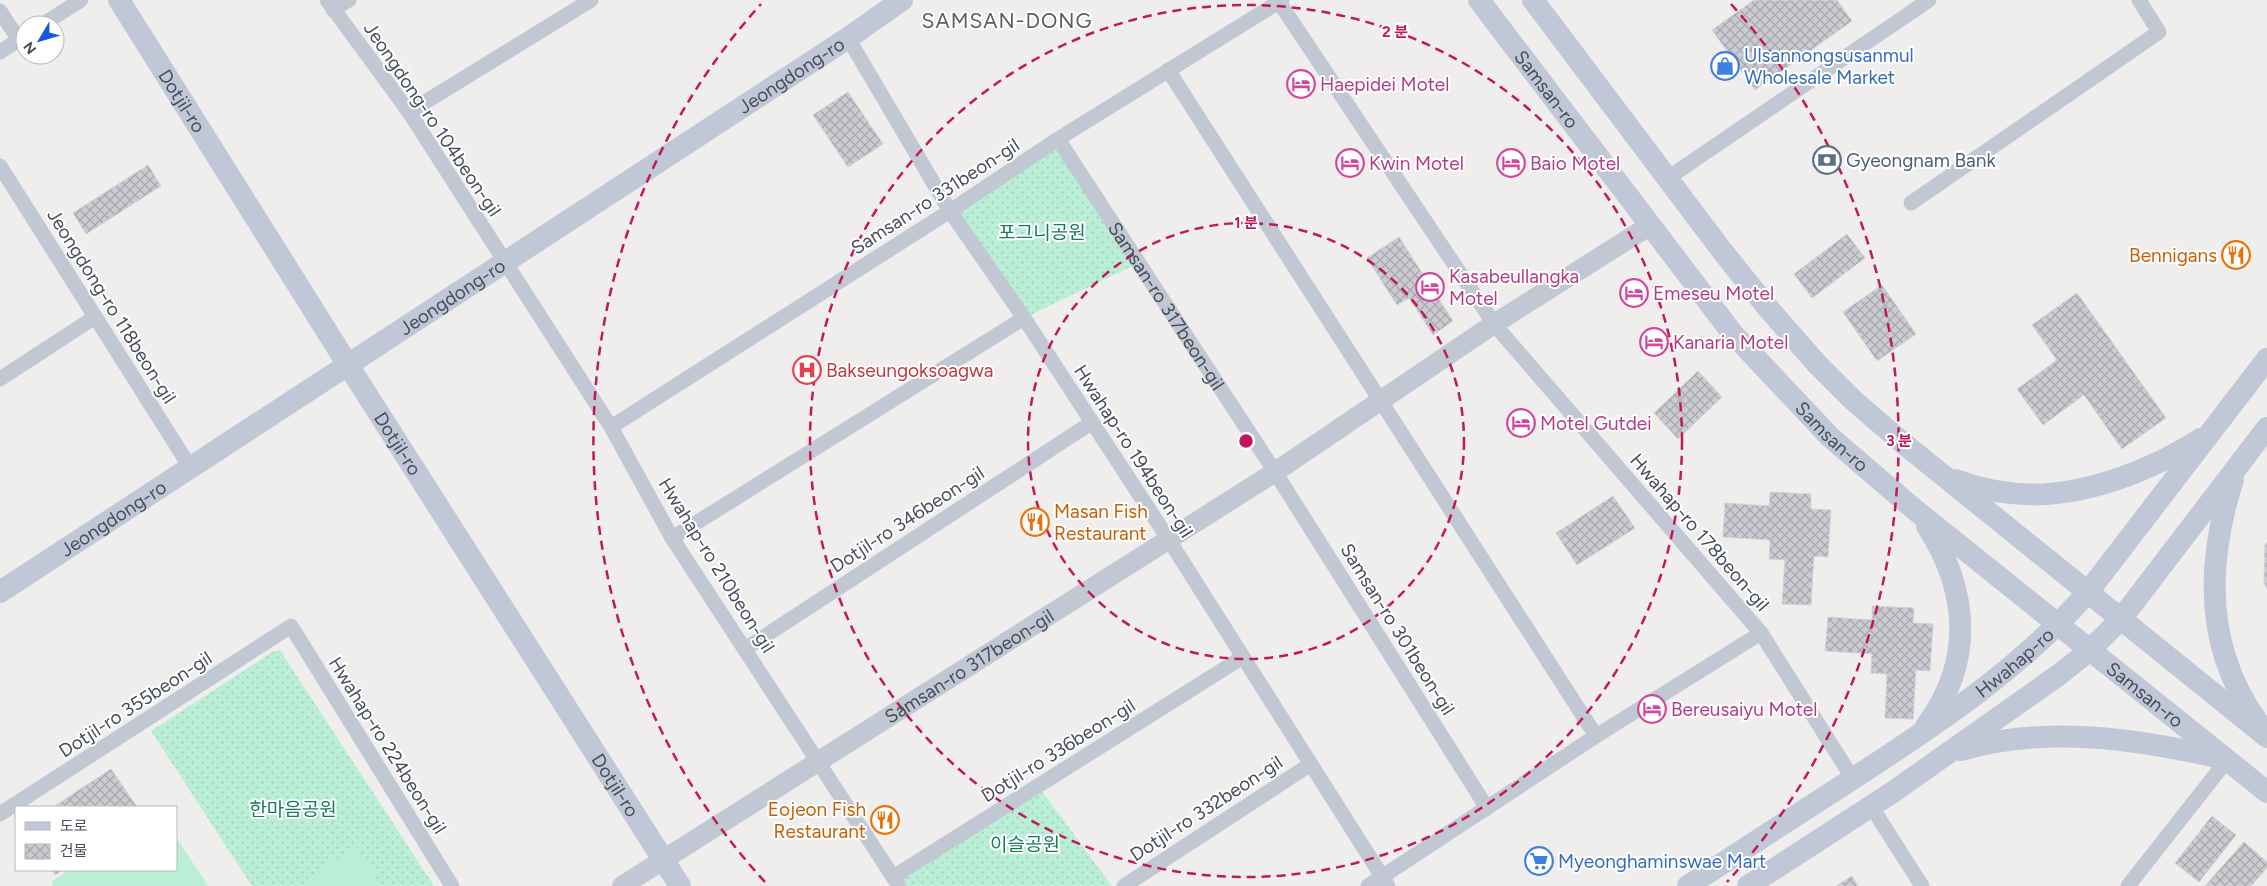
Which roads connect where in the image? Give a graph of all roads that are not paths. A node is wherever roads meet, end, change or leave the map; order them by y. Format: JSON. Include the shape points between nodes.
{"nodes":[{"id":1,"x":81,"y":0,"type":"edge"},
{"id":2,"x":119,"y":0,"type":"edge"},
{"id":3,"x":349,"y":0,"type":"edge"},
{"id":4,"x":591,"y":0,"type":"edge"},
{"id":5,"x":1479,"y":0,"type":"edge"},
{"id":6,"x":1533,"y":0,"type":"edge"},
{"id":7,"x":1929,"y":0,"type":"edge"},
{"id":8,"x":2139,"y":0,"type":"edge"},
{"id":9,"x":1280,"y":1,"type":"edge"},
{"id":10,"x":894,"y":2,"type":"edge"},
{"id":11,"x":330,"y":5,"type":"edge"},
{"id":12,"x":0,"y":11,"type":"edge"},
{"id":13,"x":58,"y":15,"type":"edge"},
{"id":14,"x":15,"y":29,"type":"edge"},
{"id":15,"x":848,"y":38,"type":"junction"},
{"id":16,"x":15,"y":42,"type":"edge"},
{"id":17,"x":0,"y":52,"type":"edge"},
{"id":18,"x":1168,"y":70,"type":"junction"},
{"id":19,"x":409,"y":112,"type":"junction"},
{"id":20,"x":1058,"y":139,"type":"junction"},
{"id":21,"x":0,"y":166,"type":"edge"},
{"id":22,"x":1668,"y":178,"type":"junction"},
{"id":23,"x":1911,"y":203,"type":"dead end"},
{"id":24,"x":950,"y":211,"type":"junction"},
{"id":25,"x":1650,"y":226,"type":"junction"},
{"id":26,"x":505,"y":262,"type":"junction"},
{"id":27,"x":95,"y":317,"type":"junction"},
{"id":28,"x":1024,"y":318,"type":"junction"},
{"id":29,"x":1494,"y":324,"type":"junction"},
{"id":30,"x":2267,"y":359,"type":"edge"},
{"id":31,"x":348,"y":365,"type":"junction"},
{"id":32,"x":0,"y":378,"type":"edge"},
{"id":33,"x":1381,"y":402,"type":"junction"},
{"id":34,"x":1091,"y":423,"type":"junction"},
{"id":35,"x":2218,"y":423,"type":"junction"},
{"id":36,"x":611,"y":427,"type":"junction"},
{"id":37,"x":2267,"y":428,"type":"edge"},
{"id":38,"x":2238,"y":466,"type":"junction"},
{"id":39,"x":190,"y":467,"type":"junction"},
{"id":40,"x":1934,"y":469,"type":"junction"},
{"id":41,"x":1275,"y":472,"type":"junction"},
{"id":42,"x":1914,"y":509,"type":"junction"},
{"id":43,"x":672,"y":538,"type":"junction"},
{"id":44,"x":1169,"y":540,"type":"junction"},
{"id":45,"x":0,"y":592,"type":"edge"},
{"id":46,"x":2088,"y":592,"type":"junction"},
{"id":47,"x":2121,"y":619,"type":"junction"},
{"id":48,"x":2059,"y":625,"type":"junction"},
{"id":49,"x":291,"y":626,"type":"joint"},
{"id":50,"x":1761,"y":633,"type":"junction"},
{"id":51,"x":745,"y":649,"type":"junction"},
{"id":52,"x":2090,"y":650,"type":"junction"},
{"id":53,"x":1243,"y":657,"type":"junction"},
{"id":54,"x":1596,"y":736,"type":"junction"},
{"id":55,"x":2267,"y":736,"type":"edge"},
{"id":56,"x":1912,"y":740,"type":"junction"},
{"id":57,"x":1948,"y":754,"type":"junction"},
{"id":58,"x":818,"y":760,"type":"junction"},
{"id":59,"x":2227,"y":760,"type":"junction"},
{"id":60,"x":1311,"y":764,"type":"junction"},
{"id":61,"x":1853,"y":779,"type":"junction"},
{"id":62,"x":2267,"y":792,"type":"edge"},
{"id":63,"x":1871,"y":806,"type":"junction"},
{"id":64,"x":1487,"y":808,"type":"junction"},
{"id":65,"x":0,"y":814,"type":"edge"},
{"id":66,"x":663,"y":860,"type":"junction"},
{"id":67,"x":1385,"y":881,"type":"edge"},
{"id":68,"x":896,"y":882,"type":"edge"},
{"id":69,"x":452,"y":886,"type":"edge"},
{"id":70,"x":622,"y":886,"type":"edge"},
{"id":71,"x":680,"y":886,"type":"edge"},
{"id":72,"x":1124,"y":886,"type":"edge"},
{"id":73,"x":1368,"y":886,"type":"edge"},
{"id":74,"x":1688,"y":886,"type":"edge"},
{"id":75,"x":1748,"y":886,"type":"edge"},
{"id":76,"x":1922,"y":886,"type":"edge"},
{"id":77,"x":2128,"y":886,"type":"edge"}],
"edges":[{"from":1,"to":13,"type":"street"},
{"from":2,"to":31,"type":"main road","name":"Dotjil-ro"},
{"from":3,"to":11,"type":"street"},
{"from":4,"to":19,"type":"street"},
{"from":5,"to":25,"type":"main road","name":"Samsan-ro"},
{"from":6,"to":22,"type":"main road"},
{"from":7,"to":22,"type":"street"},
{"from":8,"to":23,"type":"street","via":[[2160,32]]},
{"from":9,"to":18,"type":"street","name":"Samsan-ro 331beon-gil"},
{"from":9,"to":29,"type":"street","name":"Hwahap-ro 178beon-gil"},
{"from":10,"to":15,"type":"main road","name":"Jeongdong-ro"},
{"from":11,"to":19,"type":"street","name":"Jeongdong-ro 104beon-gil"},
{"from":12,"to":14,"type":"street"},
{"from":15,"to":24,"type":"street","name":"Hwahap-ro 194beon-gil"},
{"from":15,"to":26,"type":"main road","name":"Jeongdong-ro"},
{"from":16,"to":17,"type":"street"},
{"from":18,"to":20,"type":"street","name":"Samsan-ro 331beon-gil"},
{"from":18,"to":33,"type":"street"},
{"from":19,"to":26,"type":"street","name":"Jeongdong-ro 104beon-gil"},
{"from":20,"to":24,"type":"street","name":"Samsan-ro 331beon-gil"},
{"from":20,"to":41,"type":"street","name":"Samsan-ro 317beon-gil"},
{"from":21,"to":27,"type":"street","name":"Jeongdong-ro 118beon-gil"},
{"from":22,"to":40,"type":"main road","via":[[1768,308],[1817,364],[1854,401]]},
{"from":24,"to":28,"type":"street","name":"Hwahap-ro 194beon-gil"},
{"from":24,"to":36,"type":"street","name":"Samsan-ro 331beon-gil"},
{"from":25,"to":29,"type":"street","name":"Samsan-ro 317beon-gil"},
{"from":25,"to":42,"type":"main road","name":"Samsan-ro","via":[[1733,334],[1784,391],[1830,437]]},
{"from":26,"to":31,"type":"main road","name":"Jeongdong-ro"},
{"from":26,"to":36,"type":"street","name":"Hwahap-ro 210beon-gil"},
{"from":27,"to":32,"type":"street"},
{"from":27,"to":39,"type":"street","name":"Jeongdong-ro 118beon-gil"},
{"from":28,"to":34,"type":"street","name":"Hwahap-ro 194beon-gil"},
{"from":28,"to":43,"type":"street"},
{"from":29,"to":33,"type":"street","name":"Samsan-ro 317beon-gil"},
{"from":29,"to":50,"type":"street","name":"Hwahap-ro 178beon-gil"},
{"from":30,"to":35,"type":"main road","name":"Hwahap-ro"},
{"from":31,"to":39,"type":"main road","name":"Jeongdong-ro"},
{"from":31,"to":66,"type":"main road","name":"Dotjil-ro"},
{"from":33,"to":41,"type":"street","name":"Samsan-ro 317beon-gil"},
{"from":33,"to":54,"type":"street"},
{"from":34,"to":44,"type":"street","name":"Hwahap-ro 194beon-gil"},
{"from":34,"to":51,"type":"street","name":"Dotjil-ro 346beon-gil"},
{"from":35,"to":40,"type":"main road","via":[[2199,440],[2155,464],[2099,485],[2055,495],[2033,496],[1980,488]]},
{"from":35,"to":46,"type":"main road","name":"Hwahap-ro"},
{"from":36,"to":43,"type":"street","name":"Hwahap-ro 210beon-gil"},
{"from":37,"to":38,"type":"main road","name":"Hwahap-ro"},
{"from":38,"to":47,"type":"main road","name":"Hwahap-ro"},
{"from":38,"to":55,"type":"main road","via":[[2220,527],[2214,608],[2228,669]]},
{"from":39,"to":45,"type":"main road","name":"Jeongdong-ro"},
{"from":40,"to":46,"type":"main road"},
{"from":41,"to":44,"type":"street","name":"Samsan-ro 317beon-gil"},
{"from":41,"to":64,"type":"street","name":"Samsan-ro 301beon-gil"},
{"from":42,"to":48,"type":"main road","name":"Samsan-ro"},
{"from":42,"to":56,"type":"main road","via":[[1937,542],[1952,576],[1958,597],[1961,634],[1949,688],[1933,716]]},
{"from":43,"to":51,"type":"street","name":"Hwahap-ro 210beon-gil"},
{"from":44,"to":53,"type":"street","name":"Hwahap-ro 194beon-gil"},
{"from":44,"to":58,"type":"street","name":"Samsan-ro 317beon-gil"},
{"from":46,"to":47,"type":"main road"},
{"from":46,"to":48,"type":"main road","name":"Hwahap-ro"},
{"from":47,"to":52,"type":"main road","name":"Hwahap-ro"},
{"from":47,"to":55,"type":"main road"},
{"from":48,"to":52,"type":"main road","name":"Samsan-ro"},
{"from":48,"to":56,"type":"main road","name":"Hwahap-ro","via":[[1951,714]]},
{"from":49,"to":65,"type":"street","name":"Dotjil-ro 355beon-gil"},
{"from":49,"to":69,"type":"street","name":"Hwahap-ro 224beon-gil"},
{"from":50,"to":54,"type":"street"},
{"from":50,"to":61,"type":"street","name":"Hwahap-ro 178beon-gil"},
{"from":51,"to":58,"type":"street","name":"Hwahap-ro 210beon-gil"},
{"from":52,"to":57,"type":"main road","name":"Hwahap-ro"},
{"from":52,"to":59,"type":"main road","name":"Samsan-ro"},
{"from":53,"to":60,"type":"street","name":"Hwahap-ro 194beon-gil"},
{"from":53,"to":68,"type":"street","name":"Dotjil-ro 336beon-gil"},
{"from":54,"to":64,"type":"street"},
{"from":56,"to":61,"type":"main road","name":"Hwahap-ro"},
{"from":57,"to":59,"type":"main road","via":[[2006,740],[2092,738],[2183,749]]},
{"from":57,"to":63,"type":"main road","name":"Hwahap-ro"},
{"from":58,"to":66,"type":"street","name":"Samsan-ro 317beon-gil"},
{"from":58,"to":68,"type":"street","name":"Hwahap-ro 210beon-gil"},
{"from":59,"to":62,"type":"main road","name":"Samsan-ro"},
{"from":59,"to":77,"type":"street"},
{"from":60,"to":67,"type":"street","name":"Hwahap-ro 194beon-gil"},
{"from":60,"to":72,"type":"street","name":"Dotjil-ro 332beon-gil"},
{"from":61,"to":74,"type":"main road","name":"Hwahap-ro"},
{"from":63,"to":75,"type":"main road","name":"Hwahap-ro"},
{"from":63,"to":76,"type":"street"},
{"from":64,"to":67,"type":"street"},
{"from":66,"to":70,"type":"street","name":"Samsan-ro 317beon-gil"},
{"from":66,"to":71,"type":"main road","name":"Dotjil-ro"},
{"from":67,"to":73,"type":"street"}]}
